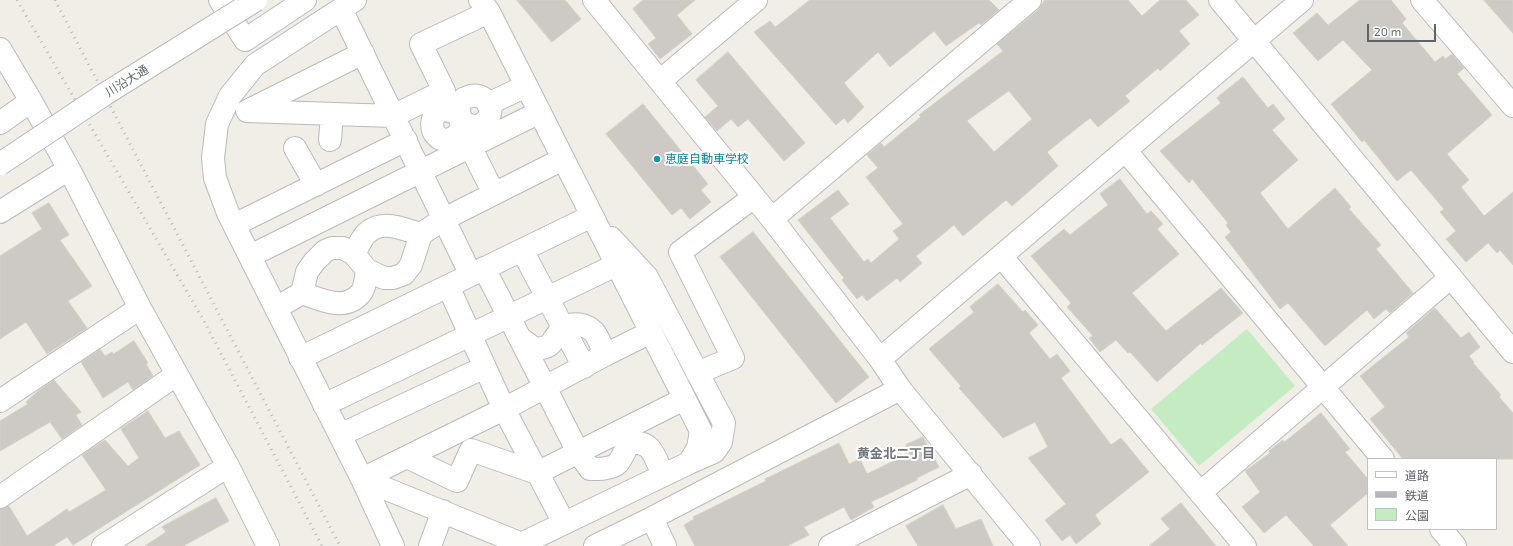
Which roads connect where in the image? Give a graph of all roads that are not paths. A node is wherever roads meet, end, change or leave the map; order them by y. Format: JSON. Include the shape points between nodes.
{"nodes":[{"id":1,"x":220,"y":0,"type":"edge"},
{"id":2,"x":256,"y":0,"type":"edge"},
{"id":3,"x":305,"y":0,"type":"edge"},
{"id":4,"x":594,"y":0,"type":"edge"},
{"id":5,"x":756,"y":0,"type":"edge"},
{"id":6,"x":1030,"y":0,"type":"edge"},
{"id":7,"x":1220,"y":0,"type":"edge"},
{"id":8,"x":1302,"y":0,"type":"edge"},
{"id":9,"x":1422,"y":0,"type":"edge"},
{"id":10,"x":348,"y":4,"type":"edge"},
{"id":11,"x":484,"y":6,"type":"edge"},
{"id":12,"x":1254,"y":40,"type":"junction"},
{"id":13,"x":0,"y":49,"type":"edge"},
{"id":14,"x":363,"y":53,"type":"junction"},
{"id":15,"x":660,"y":81,"type":"junction"},
{"id":16,"x":526,"y":86,"type":"junction"},
{"id":17,"x":31,"y":101,"type":"junction"},
{"id":18,"x":1513,"y":106,"type":"edge"},
{"id":19,"x":248,"y":111,"type":"junction"},
{"id":20,"x":540,"y":112,"type":"junction"},
{"id":21,"x":332,"y":114,"type":"junction"},
{"id":22,"x":393,"y":116,"type":"junction"},
{"id":23,"x":0,"y":123,"type":"edge"},
{"id":24,"x":217,"y":124,"type":"junction"},
{"id":25,"x":330,"y":140,"type":"dead end"},
{"id":26,"x":406,"y":142,"type":"junction"},
{"id":27,"x":470,"y":146,"type":"junction"},
{"id":28,"x":295,"y":148,"type":"dead end"},
{"id":29,"x":1125,"y":150,"type":"junction"},
{"id":30,"x":563,"y":159,"type":"junction"},
{"id":31,"x":0,"y":164,"type":"edge"},
{"id":32,"x":69,"y":169,"type":"junction"},
{"id":33,"x":420,"y":170,"type":"junction"},
{"id":34,"x":316,"y":185,"type":"junction"},
{"id":35,"x":494,"y":194,"type":"junction"},
{"id":36,"x":754,"y":196,"type":"junction"},
{"id":37,"x":0,"y":212,"type":"edge"},
{"id":38,"x":592,"y":216,"type":"junction"},
{"id":39,"x":444,"y":219,"type":"junction"},
{"id":40,"x":772,"y":219,"type":"junction"},
{"id":41,"x":234,"y":225,"type":"junction"},
{"id":42,"x":421,"y":234,"type":"junction"},
{"id":43,"x":522,"y":250,"type":"junction"},
{"id":44,"x":250,"y":256,"type":"junction"},
{"id":45,"x":1001,"y":256,"type":"junction"},
{"id":46,"x":360,"y":262,"type":"junction"},
{"id":47,"x":616,"y":264,"type":"junction"},
{"id":48,"x":478,"y":271,"type":"junction"},
{"id":49,"x":1452,"y":277,"type":"junction"},
{"id":50,"x":448,"y":286,"type":"junction"},
{"id":51,"x":302,"y":293,"type":"junction"},
{"id":52,"x":548,"y":297,"type":"junction"},
{"id":53,"x":140,"y":308,"type":"junction"},
{"id":54,"x":276,"y":308,"type":"junction"},
{"id":55,"x":509,"y":316,"type":"junction"},
{"id":56,"x":564,"y":328,"type":"junction"},
{"id":57,"x":651,"y":332,"type":"junction"},
{"id":58,"x":470,"y":335,"type":"junction"},
{"id":59,"x":521,"y":339,"type":"junction"},
{"id":60,"x":1513,"y":352,"type":"edge"},
{"id":61,"x":605,"y":355,"type":"junction"},
{"id":62,"x":300,"y":358,"type":"junction"},
{"id":63,"x":880,"y":359,"type":"junction"},
{"id":64,"x":485,"y":367,"type":"junction"},
{"id":65,"x":584,"y":367,"type":"junction"},
{"id":66,"x":697,"y":373,"type":"junction"},
{"id":67,"x":176,"y":375,"type":"junction"},
{"id":68,"x":545,"y":387,"type":"junction"},
{"id":69,"x":1322,"y":387,"type":"junction"},
{"id":70,"x":900,"y":389,"type":"junction"},
{"id":71,"x":684,"y":399,"type":"junction"},
{"id":72,"x":0,"y":401,"type":"edge"},
{"id":73,"x":324,"y":405,"type":"junction"},
{"id":74,"x":504,"y":409,"type":"junction"},
{"id":75,"x":340,"y":435,"type":"junction"},
{"id":76,"x":578,"y":452,"type":"junction"},
{"id":77,"x":407,"y":456,"type":"junction"},
{"id":78,"x":1382,"y":458,"type":"edge"},
{"id":79,"x":689,"y":463,"type":"junction"},
{"id":80,"x":228,"y":466,"type":"junction"},
{"id":81,"x":537,"y":473,"type":"junction"},
{"id":82,"x":970,"y":474,"type":"junction"},
{"id":83,"x":663,"y":475,"type":"junction"},
{"id":84,"x":362,"y":479,"type":"junction"},
{"id":85,"x":1200,"y":493,"type":"junction"},
{"id":86,"x":0,"y":497,"type":"edge"},
{"id":87,"x":443,"y":511,"type":"junction"},
{"id":88,"x":652,"y":518,"type":"junction"},
{"id":89,"x":564,"y":523,"type":"junction"},
{"id":90,"x":1442,"y":530,"type":"edge"},
{"id":91,"x":108,"y":545,"type":"edge"},
{"id":92,"x":519,"y":545,"type":"edge"},
{"id":93,"x":268,"y":546,"type":"edge"},
{"id":94,"x":393,"y":546,"type":"edge"},
{"id":95,"x":430,"y":546,"type":"edge"},
{"id":96,"x":595,"y":546,"type":"edge"},
{"id":97,"x":665,"y":546,"type":"edge"},
{"id":98,"x":830,"y":546,"type":"edge"},
{"id":99,"x":1029,"y":546,"type":"edge"},
{"id":100,"x":1245,"y":546,"type":"edge"},
{"id":101,"x":1455,"y":546,"type":"edge"}],
"edges":[{"from":1,"to":3,"type":"street","via":[[245,40]]},
{"from":2,"to":31,"type":"street","name":"川沿大通","bridge":true},
{"from":4,"to":15,"type":"street"},
{"from":5,"to":15,"type":"street"},
{"from":6,"to":40,"type":"street"},
{"from":7,"to":12,"type":"street"},
{"from":8,"to":12,"type":"street"},
{"from":9,"to":18,"type":"street"},
{"from":10,"to":14,"type":"street"},
{"from":10,"to":24,"type":"street","via":[[254,65],[230,96]]},
{"from":11,"to":16,"type":"street"},
{"from":11,"to":22,"type":"street","via":[[422,44],[444,91]]},
{"from":12,"to":29,"type":"street"},
{"from":12,"to":49,"type":"street"},
{"from":13,"to":17,"type":"street"},
{"from":14,"to":19,"type":"street"},
{"from":14,"to":22,"type":"street"},
{"from":15,"to":36,"type":"street"},
{"from":16,"to":20,"type":"street"},
{"from":16,"to":26,"type":"street","via":[[488,104],[482,97],[473,95],[465,98],[459,105],[460,117],[450,110],[442,110],[431,122],[432,130]]},
{"from":17,"to":23,"type":"street"},
{"from":17,"to":32,"type":"street"},
{"from":19,"to":21,"type":"street"},
{"from":19,"to":24,"type":"street"},
{"from":20,"to":27,"type":"street"},
{"from":20,"to":30,"type":"street"},
{"from":21,"to":22,"type":"street"},
{"from":21,"to":25,"type":"street"},
{"from":22,"to":26,"type":"street"},
{"from":24,"to":41,"type":"street","via":[[213,158],[216,178]]},
{"from":26,"to":33,"type":"street"},
{"from":26,"to":34,"type":"street"},
{"from":27,"to":33,"type":"street"},
{"from":27,"to":35,"type":"street"},
{"from":28,"to":34,"type":"street"},
{"from":29,"to":45,"type":"street"},
{"from":29,"to":69,"type":"street"},
{"from":30,"to":35,"type":"street"},
{"from":30,"to":38,"type":"street"},
{"from":32,"to":37,"type":"street"},
{"from":32,"to":53,"type":"street"},
{"from":33,"to":39,"type":"street"},
{"from":33,"to":44,"type":"street"},
{"from":34,"to":41,"type":"street"},
{"from":35,"to":39,"type":"street"},
{"from":36,"to":40,"type":"street"},
{"from":36,"to":66,"type":"street","via":[[680,252],[733,358]]},
{"from":38,"to":43,"type":"street"},
{"from":38,"to":47,"type":"street"},
{"from":38,"to":66,"type":"street","via":[[647,277]]},
{"from":39,"to":42,"type":"street"},
{"from":39,"to":48,"type":"street"},
{"from":40,"to":63,"type":"street"},
{"from":41,"to":44,"type":"street"},
{"from":42,"to":46,"type":"street","via":[[388,225],[374,227],[366,234]]},
{"from":42,"to":46,"type":"street","via":[[411,264],[404,274],[384,278]]},
{"from":43,"to":48,"type":"street"},
{"from":43,"to":52,"type":"street"},
{"from":44,"to":54,"type":"street"},
{"from":45,"to":63,"type":"street"},
{"from":45,"to":85,"type":"street"},
{"from":46,"to":51,"type":"street","via":[[342,248],[325,251],[307,272]]},
{"from":46,"to":51,"type":"street","via":[[365,283],[361,294],[352,300],[338,304]]},
{"from":47,"to":52,"type":"street","via":[[575,273]]},
{"from":47,"to":57,"type":"street"},
{"from":48,"to":50,"type":"street"},
{"from":48,"to":55,"type":"street"},
{"from":49,"to":60,"type":"street"},
{"from":49,"to":69,"type":"street"},
{"from":50,"to":58,"type":"street"},
{"from":50,"to":62,"type":"street"},
{"from":51,"to":54,"type":"street"},
{"from":52,"to":55,"type":"street"},
{"from":52,"to":56,"type":"street"},
{"from":53,"to":67,"type":"street"},
{"from":53,"to":72,"type":"street"},
{"from":54,"to":62,"type":"street"},
{"from":55,"to":58,"type":"street"},
{"from":55,"to":59,"type":"street"},
{"from":56,"to":59,"type":"street","via":[[552,344],[545,348],[535,349]]},
{"from":56,"to":61,"type":"street","via":[[573,324],[582,325],[594,332]]},
{"from":56,"to":65,"type":"street"},
{"from":57,"to":61,"type":"street"},
{"from":57,"to":71,"type":"street"},
{"from":58,"to":64,"type":"street"},
{"from":58,"to":73,"type":"street"},
{"from":59,"to":68,"type":"street"},
{"from":61,"to":65,"type":"street"},
{"from":62,"to":73,"type":"street"},
{"from":63,"to":70,"type":"street"},
{"from":64,"to":74,"type":"street"},
{"from":64,"to":75,"type":"street"},
{"from":65,"to":68,"type":"street"},
{"from":66,"to":79,"type":"street","via":[[724,423],[721,442],[714,452]]},
{"from":67,"to":80,"type":"street"},
{"from":67,"to":86,"type":"street"},
{"from":68,"to":74,"type":"street"},
{"from":68,"to":76,"type":"street"},
{"from":69,"to":78,"type":"street"},
{"from":69,"to":85,"type":"street"},
{"from":70,"to":82,"type":"street"},
{"from":70,"to":88,"type":"street"},
{"from":71,"to":76,"type":"street"},
{"from":71,"to":79,"type":"street","via":[[701,431],[698,448]]},
{"from":73,"to":75,"type":"street"},
{"from":74,"to":77,"type":"street"},
{"from":74,"to":81,"type":"street"},
{"from":75,"to":84,"type":"street"},
{"from":76,"to":81,"type":"street"},
{"from":76,"to":83,"type":"street","via":[[590,469],[611,467],[619,463],[630,444],[638,441],[647,444]]},
{"from":77,"to":81,"type":"street","via":[[457,481],[471,450]]},
{"from":77,"to":84,"type":"street"},
{"from":79,"to":83,"type":"street"},
{"from":80,"to":91,"type":"street"},
{"from":80,"to":93,"type":"street"},
{"from":81,"to":89,"type":"street"},
{"from":82,"to":98,"type":"street"},
{"from":82,"to":99,"type":"street"},
{"from":83,"to":89,"type":"street"},
{"from":84,"to":87,"type":"street"},
{"from":84,"to":94,"type":"street"},
{"from":85,"to":100,"type":"street"},
{"from":87,"to":92,"type":"street","via":[[468,531]]},
{"from":87,"to":95,"type":"street"},
{"from":88,"to":96,"type":"street"},
{"from":88,"to":97,"type":"street"},
{"from":89,"to":92,"type":"street"},
{"from":90,"to":101,"type":"street"}]}
